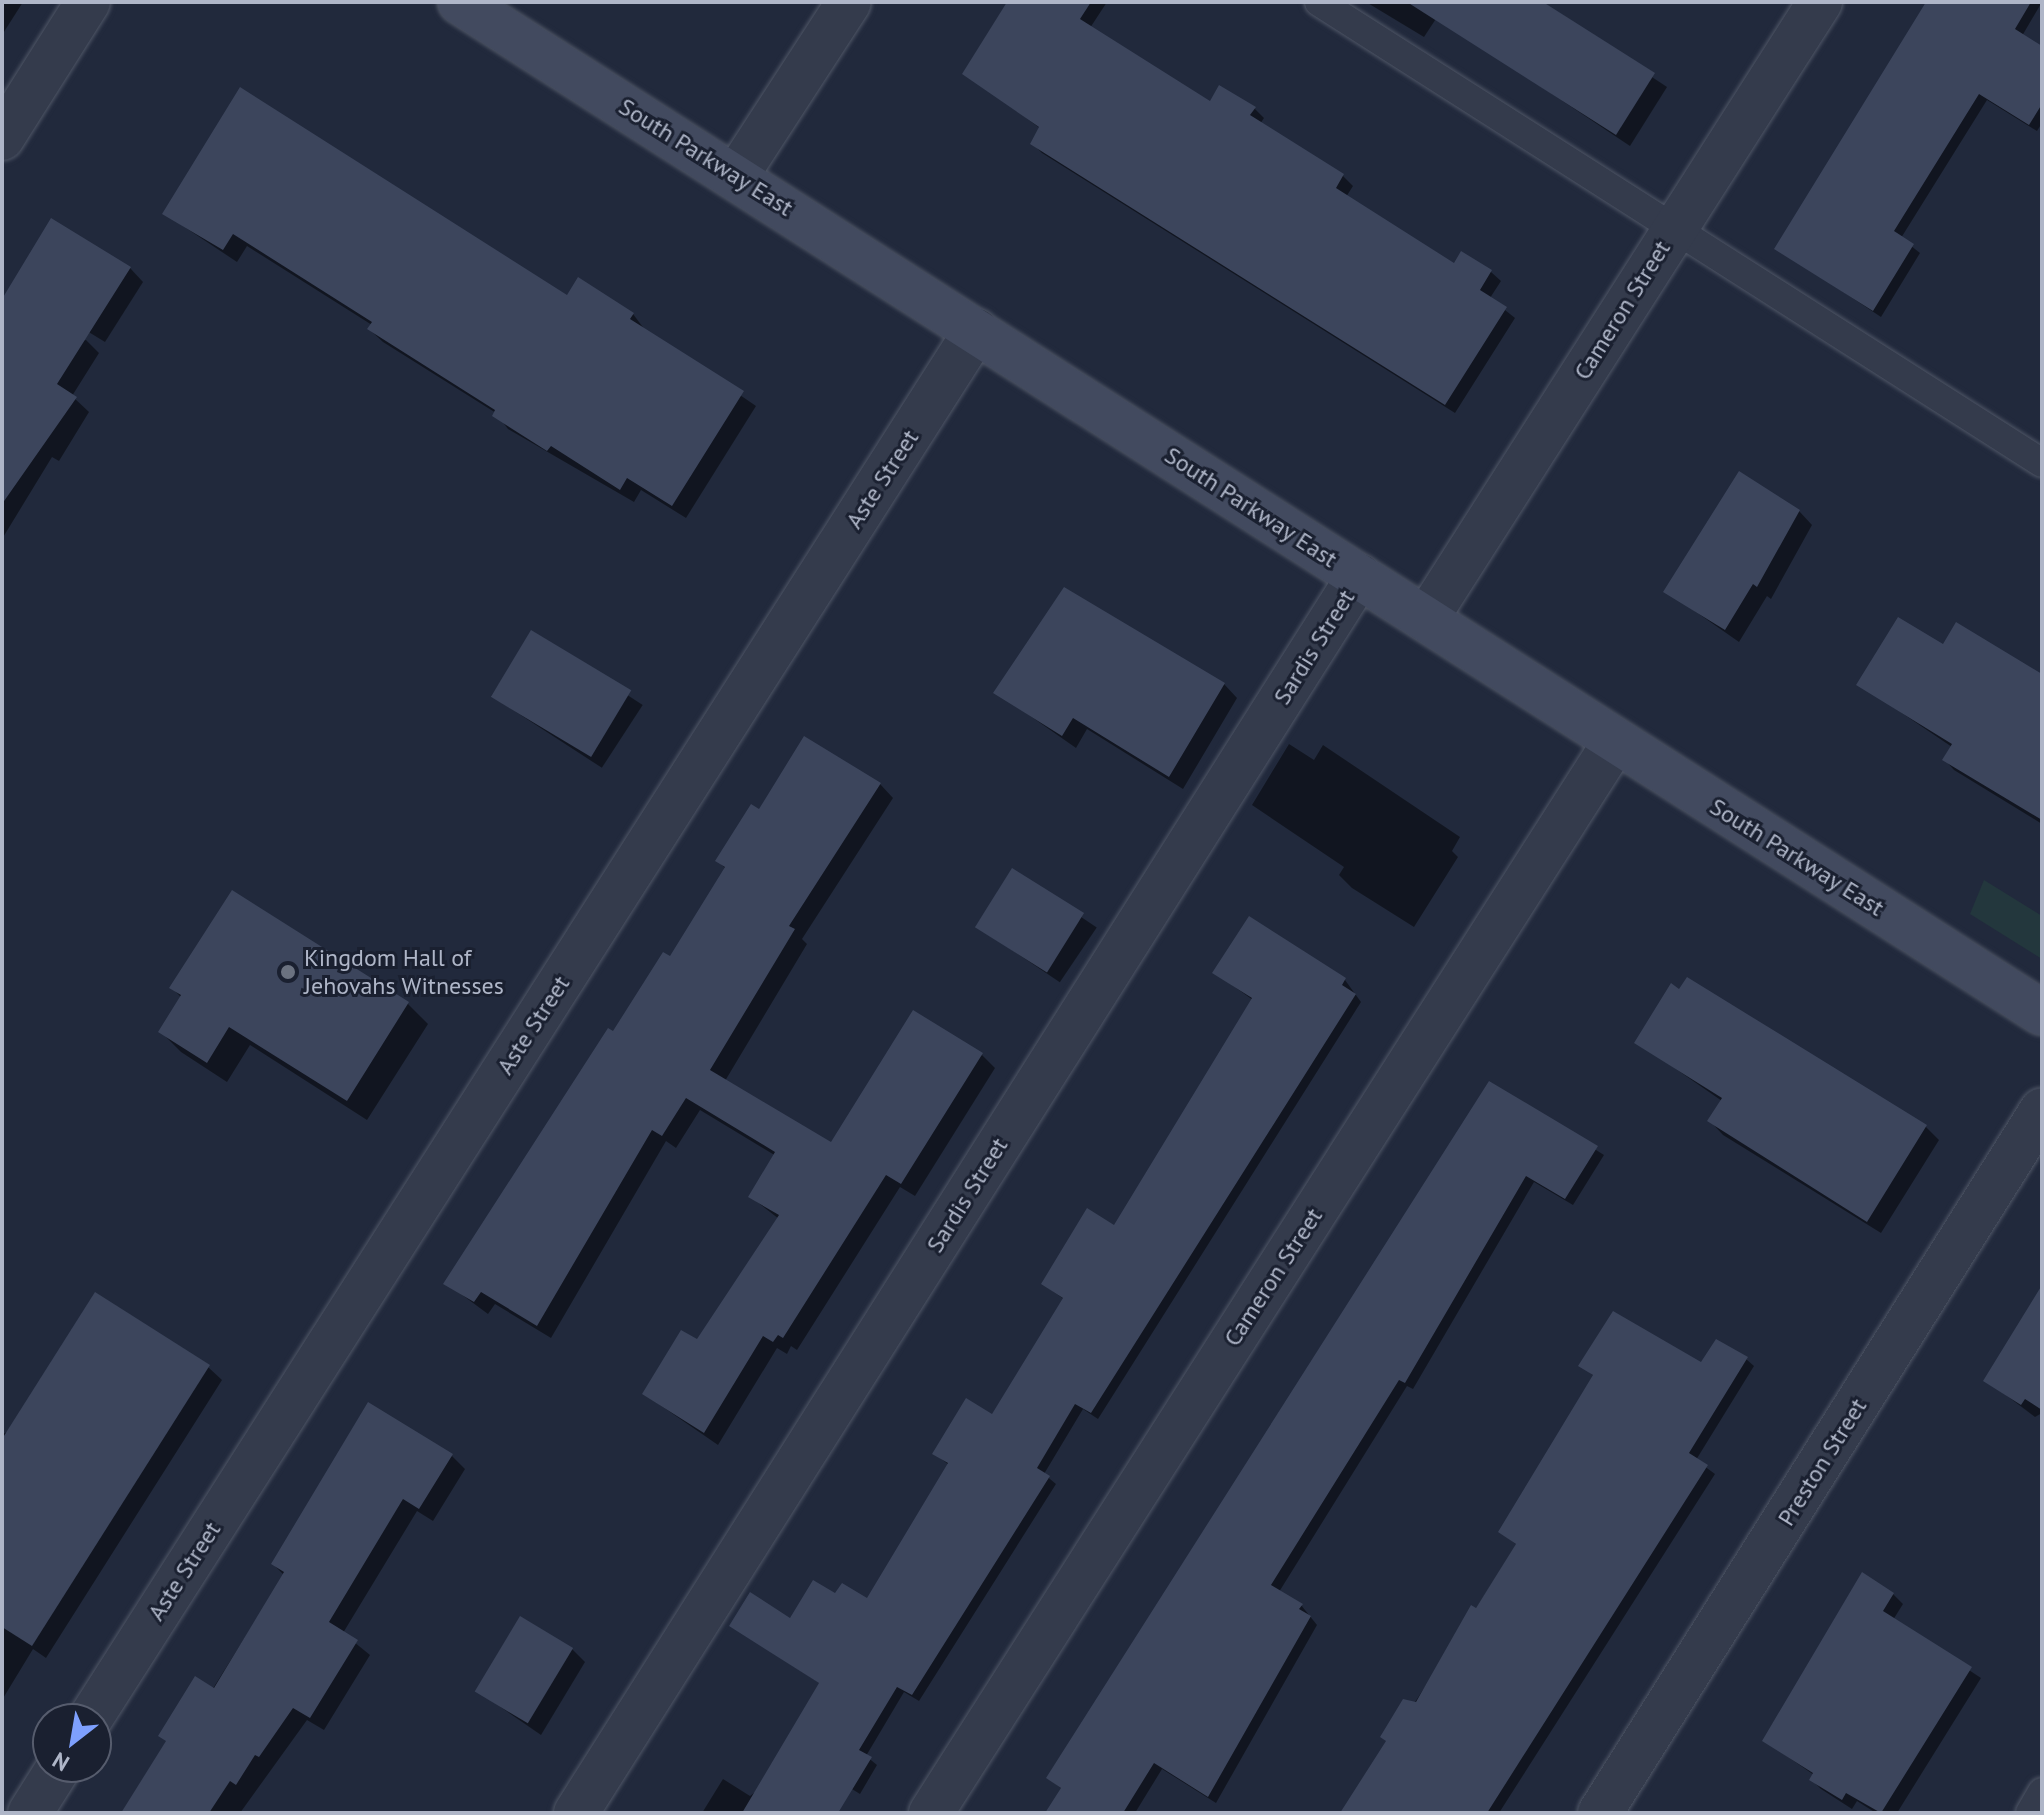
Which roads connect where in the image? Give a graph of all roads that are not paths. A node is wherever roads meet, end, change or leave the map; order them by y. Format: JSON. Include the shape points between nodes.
{"nodes":[{"id":1,"x":88,"y":2,"type":"edge"},
{"id":2,"x":460,"y":2,"type":"edge"},
{"id":3,"x":849,"y":2,"type":"edge"},
{"id":4,"x":1319,"y":2,"type":"edge"},
{"id":5,"x":1820,"y":2,"type":"edge"},
{"id":6,"x":2,"y":138,"type":"edge"},
{"id":7,"x":736,"y":176,"type":"junction"},
{"id":8,"x":1675,"y":227,"type":"junction"},
{"id":9,"x":976,"y":331,"type":"junction"},
{"id":10,"x":2042,"y":463,"type":"edge"},
{"id":11,"x":1359,"y":576,"type":"junction"},
{"id":12,"x":1426,"y":619,"type":"junction"},
{"id":13,"x":1615,"y":742,"type":"junction"},
{"id":14,"x":2042,"y":1013,"type":"edge"},
{"id":15,"x":2042,"y":1110,"type":"edge"},
{"id":16,"x":100,"y":1703,"type":"edge"},
{"id":17,"x":49,"y":1783,"type":"edge"},
{"id":18,"x":2042,"y":1792,"type":"edge"},
{"id":19,"x":30,"y":1813,"type":"edge"},
{"id":20,"x":576,"y":1813,"type":"edge"},
{"id":21,"x":931,"y":1813,"type":"edge"},
{"id":22,"x":1600,"y":1813,"type":"edge"},
{"id":23,"x":2030,"y":1813,"type":"edge"}],
"edges":[{"from":1,"to":6,"type":"street"},
{"from":2,"to":7,"type":"main road","name":"South Parkway East"},
{"from":3,"to":7,"type":"street"},
{"from":4,"to":8,"type":"lane"},
{"from":5,"to":8,"type":"street","name":"Cameron Street"},
{"from":7,"to":9,"type":"main road","name":"South Parkway East"},
{"from":8,"to":10,"type":"lane"},
{"from":8,"to":12,"type":"street","name":"Cameron Street"},
{"from":9,"to":11,"type":"main road","name":"South Parkway East"},
{"from":9,"to":16,"type":"street","name":"Aste Street"},
{"from":11,"to":12,"type":"main road","name":"South Parkway East"},
{"from":11,"to":20,"type":"street","name":"Sardis Street"},
{"from":12,"to":13,"type":"main road","name":"South Parkway East"},
{"from":13,"to":14,"type":"main road","name":"South Parkway East"},
{"from":13,"to":21,"type":"street","name":"Cameron Street"},
{"from":15,"to":22,"type":"street","name":"Preston Street"},
{"from":17,"to":19,"type":"street"},
{"from":18,"to":23,"type":"lane"}]}
